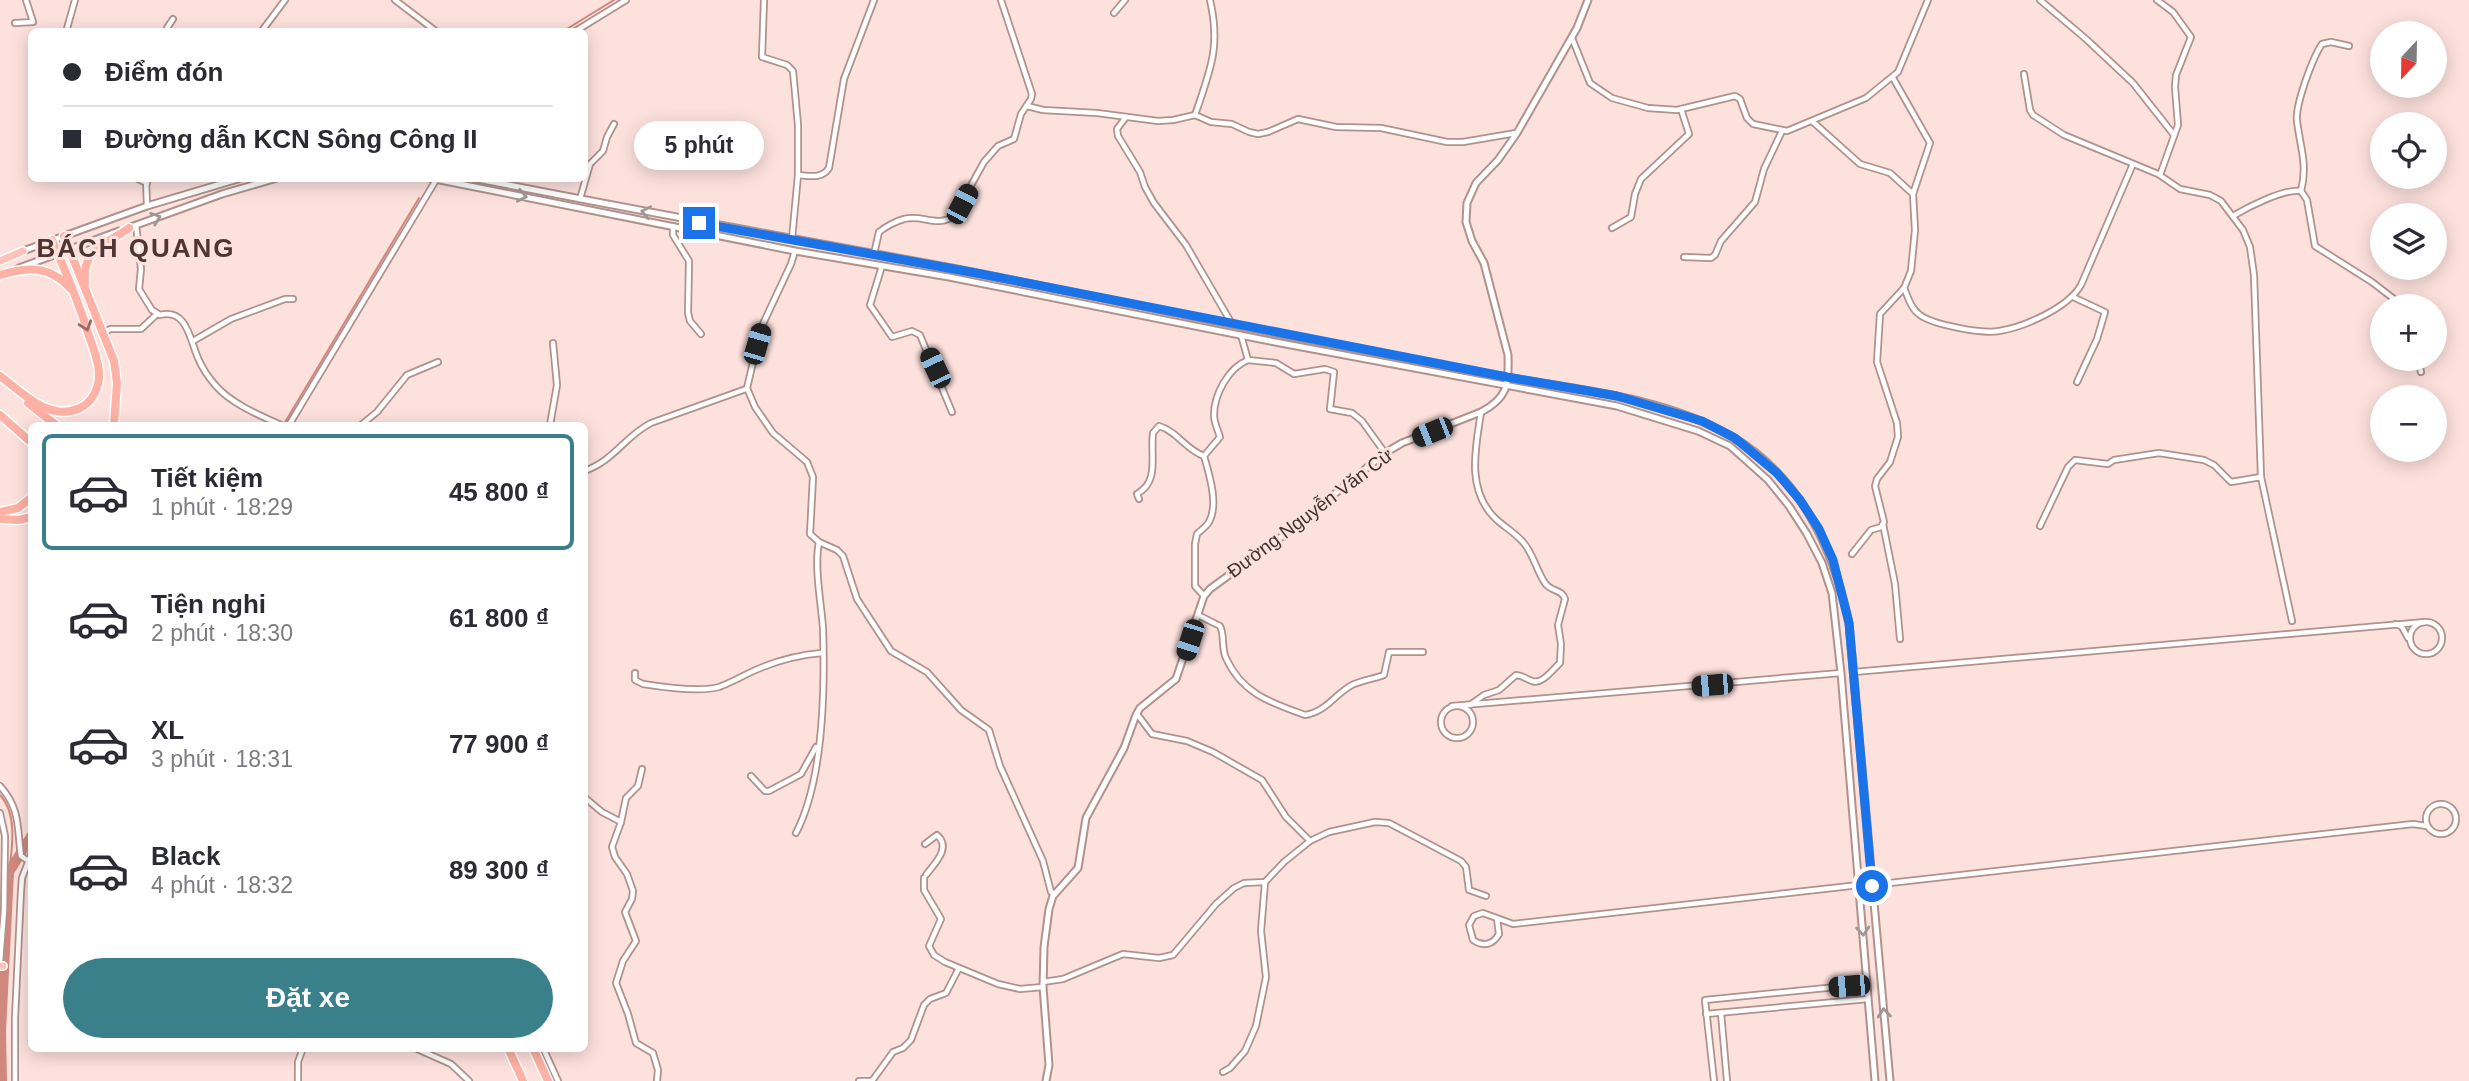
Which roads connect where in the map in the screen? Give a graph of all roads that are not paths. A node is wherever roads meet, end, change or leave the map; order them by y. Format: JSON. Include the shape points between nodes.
{"nodes":[{"id":1,"x":26,"y":0,"type":"edge"},
{"id":2,"x":75,"y":0,"type":"edge"},
{"id":3,"x":285,"y":0,"type":"edge"},
{"id":4,"x":395,"y":0,"type":"edge"},
{"id":5,"x":626,"y":0,"type":"edge"},
{"id":6,"x":764,"y":0,"type":"edge"},
{"id":7,"x":874,"y":0,"type":"edge"},
{"id":8,"x":1001,"y":0,"type":"edge"},
{"id":9,"x":1125,"y":0,"type":"edge"},
{"id":10,"x":1210,"y":0,"type":"edge"},
{"id":11,"x":1588,"y":0,"type":"edge"},
{"id":12,"x":1928,"y":0,"type":"edge"},
{"id":13,"x":2040,"y":0,"type":"edge"},
{"id":14,"x":2157,"y":0,"type":"edge"},
{"id":15,"x":1114,"y":13,"type":"dead end"},
{"id":16,"x":173,"y":19,"type":"dead end"},
{"id":17,"x":15,"y":23,"type":"dead end"},
{"id":18,"x":67,"y":28,"type":"edge"},
{"id":19,"x":167,"y":28,"type":"edge"},
{"id":20,"x":264,"y":28,"type":"edge"},
{"id":21,"x":432,"y":28,"type":"edge"},
{"id":22,"x":580,"y":28,"type":"edge"},
{"id":23,"x":1572,"y":38,"type":"junction"},
{"id":24,"x":2349,"y":46,"type":"dead end"},
{"id":25,"x":2024,"y":74,"type":"dead end"},
{"id":26,"x":1893,"y":79,"type":"junction"},
{"id":27,"x":1027,"y":106,"type":"junction"},
{"id":28,"x":1681,"y":109,"type":"junction"},
{"id":29,"x":1195,"y":115,"type":"junction"},
{"id":30,"x":1127,"y":117,"type":"junction"},
{"id":31,"x":1812,"y":121,"type":"junction"},
{"id":32,"x":614,"y":124,"type":"dead end"},
{"id":33,"x":1782,"y":131,"type":"junction"},
{"id":34,"x":1517,"y":133,"type":"junction"},
{"id":35,"x":2174,"y":135,"type":"junction"},
{"id":36,"x":2133,"y":164,"type":"junction"},
{"id":37,"x":588,"y":171,"type":"edge"},
{"id":38,"x":798,"y":175,"type":"junction"},
{"id":39,"x":2160,"y":176,"type":"junction"},
{"id":40,"x":146,"y":182,"type":"edge"},
{"id":41,"x":228,"y":182,"type":"edge"},
{"id":42,"x":263,"y":182,"type":"edge"},
{"id":43,"x":431,"y":182,"type":"edge"},
{"id":44,"x":448,"y":182,"type":"edge"},
{"id":45,"x":493,"y":182,"type":"edge"},
{"id":46,"x":585,"y":182,"type":"edge"},
{"id":47,"x":2301,"y":191,"type":"junction"},
{"id":48,"x":1913,"y":194,"type":"junction"},
{"id":49,"x":580,"y":199,"type":"junction"},
{"id":50,"x":147,"y":206,"type":"junction"},
{"id":51,"x":2233,"y":216,"type":"junction"},
{"id":52,"x":699,"y":223,"type":"junction"},
{"id":53,"x":673,"y":226,"type":"junction"},
{"id":54,"x":132,"y":227,"type":"junction"},
{"id":55,"x":1612,"y":228,"type":"dead end"},
{"id":56,"x":697,"y":231,"type":"junction"},
{"id":57,"x":64,"y":236,"type":"junction"},
{"id":58,"x":792,"y":239,"type":"junction"},
{"id":59,"x":52,"y":240,"type":"junction"},
{"id":60,"x":69,"y":249,"type":"junction"},
{"id":61,"x":23,"y":251,"type":"joint"},
{"id":62,"x":795,"y":251,"type":"junction"},
{"id":63,"x":58,"y":253,"type":"junction"},
{"id":64,"x":874,"y":254,"type":"junction"},
{"id":65,"x":1684,"y":257,"type":"dead end"},
{"id":66,"x":0,"y":259,"type":"edge"},
{"id":67,"x":883,"y":266,"type":"junction"},
{"id":68,"x":0,"y":275,"type":"edge"},
{"id":69,"x":1904,"y":288,"type":"junction"},
{"id":70,"x":2388,"y":294,"type":"edge"},
{"id":71,"x":88,"y":296,"type":"junction"},
{"id":72,"x":77,"y":297,"type":"junction"},
{"id":73,"x":2073,"y":297,"type":"junction"},
{"id":74,"x":293,"y":299,"type":"dead end"},
{"id":75,"x":1168,"y":310,"type":"junction"},
{"id":76,"x":157,"y":314,"type":"junction"},
{"id":77,"x":1166,"y":320,"type":"junction"},
{"id":78,"x":1233,"y":325,"type":"junction"},
{"id":79,"x":103,"y":334,"type":"junction"},
{"id":80,"x":701,"y":334,"type":"dead end"},
{"id":81,"x":1241,"y":335,"type":"junction"},
{"id":82,"x":193,"y":341,"type":"junction"},
{"id":83,"x":553,"y":343,"type":"dead end"},
{"id":84,"x":1248,"y":360,"type":"junction"},
{"id":85,"x":438,"y":362,"type":"dead end"},
{"id":86,"x":1507,"y":377,"type":"junction"},
{"id":87,"x":0,"y":378,"type":"edge"},
{"id":88,"x":2077,"y":382,"type":"dead end"},
{"id":89,"x":1506,"y":386,"type":"junction"},
{"id":90,"x":747,"y":388,"type":"junction"},
{"id":91,"x":0,"y":412,"type":"edge"},
{"id":92,"x":952,"y":412,"type":"dead end"},
{"id":93,"x":1481,"y":412,"type":"junction"},
{"id":94,"x":51,"y":422,"type":"edge"},
{"id":95,"x":114,"y":422,"type":"edge"},
{"id":96,"x":274,"y":422,"type":"edge"},
{"id":97,"x":291,"y":422,"type":"edge"},
{"id":98,"x":365,"y":422,"type":"edge"},
{"id":99,"x":551,"y":422,"type":"edge"},
{"id":100,"x":28,"y":432,"type":"edge"},
{"id":101,"x":28,"y":439,"type":"edge"},
{"id":102,"x":1385,"y":453,"type":"junction"},
{"id":103,"x":1204,"y":456,"type":"junction"},
{"id":104,"x":588,"y":469,"type":"edge"},
{"id":105,"x":1780,"y":477,"type":"junction"},
{"id":106,"x":2261,"y":477,"type":"junction"},
{"id":107,"x":1768,"y":480,"type":"junction"},
{"id":108,"x":1139,"y":499,"type":"dead end"},
{"id":109,"x":28,"y":501,"type":"edge"},
{"id":110,"x":0,"y":512,"type":"edge"},
{"id":111,"x":28,"y":518,"type":"edge"},
{"id":112,"x":0,"y":519,"type":"edge"},
{"id":113,"x":1883,"y":524,"type":"junction"},
{"id":114,"x":2040,"y":526,"type":"dead end"},
{"id":115,"x":819,"y":542,"type":"junction"},
{"id":116,"x":1852,"y":554,"type":"dead end"},
{"id":117,"x":1203,"y":596,"type":"junction"},
{"id":118,"x":1198,"y":615,"type":"junction"},
{"id":119,"x":2292,"y":621,"type":"dead end"},
{"id":120,"x":2425,"y":622,"type":"junction"},
{"id":121,"x":2395,"y":624,"type":"junction"},
{"id":122,"x":1900,"y":639,"type":"dead end"},
{"id":123,"x":2410,"y":640,"type":"junction"},
{"id":124,"x":1423,"y":652,"type":"dead end"},
{"id":125,"x":822,"y":653,"type":"junction"},
{"id":126,"x":1854,"y":672,"type":"junction"},
{"id":127,"x":635,"y":673,"type":"dead end"},
{"id":128,"x":1842,"y":673,"type":"junction"},
{"id":129,"x":1470,"y":705,"type":"junction"},
{"id":130,"x":1478,"y":705,"type":"junction"},
{"id":131,"x":1452,"y":706,"type":"junction"},
{"id":132,"x":1137,"y":714,"type":"junction"},
{"id":133,"x":1474,"y":719,"type":"junction"},
{"id":134,"x":818,"y":742,"type":"junction"},
{"id":135,"x":642,"y":769,"type":"dead end"},
{"id":136,"x":751,"y":776,"type":"dead end"},
{"id":137,"x":0,"y":786,"type":"edge"},
{"id":138,"x":588,"y":800,"type":"edge"},
{"id":139,"x":0,"y":813,"type":"edge"},
{"id":140,"x":2425,"y":816,"type":"junction"},
{"id":141,"x":621,"y":822,"type":"junction"},
{"id":142,"x":2413,"y":824,"type":"junction"},
{"id":143,"x":2427,"y":826,"type":"junction"},
{"id":144,"x":796,"y":833,"type":"dead end"},
{"id":145,"x":1311,"y":841,"type":"junction"},
{"id":146,"x":925,"y":844,"type":"dead end"},
{"id":147,"x":28,"y":855,"type":"edge"},
{"id":148,"x":24,"y":858,"type":"junction"},
{"id":149,"x":1265,"y":882,"type":"junction"},
{"id":150,"x":1859,"y":885,"type":"junction"},
{"id":151,"x":1872,"y":886,"type":"junction"},
{"id":152,"x":1055,"y":894,"type":"junction"},
{"id":153,"x":1486,"y":896,"type":"dead end"},
{"id":154,"x":1497,"y":919,"type":"junction"},
{"id":155,"x":1513,"y":924,"type":"junction"},
{"id":156,"x":1499,"y":934,"type":"junction"},
{"id":157,"x":1,"y":965,"type":"edge"},
{"id":158,"x":15,"y":966,"type":"junction"},
{"id":159,"x":959,"y":968,"type":"junction"},
{"id":160,"x":1867,"y":984,"type":"junction"},
{"id":161,"x":1043,"y":985,"type":"junction"},
{"id":162,"x":1868,"y":999,"type":"junction"},
{"id":163,"x":1721,"y":1013,"type":"junction"},
{"id":164,"x":1706,"y":1014,"type":"junction"},
{"id":165,"x":302,"y":1052,"type":"edge"},
{"id":166,"x":424,"y":1052,"type":"edge"},
{"id":167,"x":510,"y":1052,"type":"edge"},
{"id":168,"x":535,"y":1052,"type":"edge"},
{"id":169,"x":545,"y":1052,"type":"edge"},
{"id":170,"x":1223,"y":1072,"type":"dead end"},
{"id":171,"x":15,"y":1081,"type":"edge"},
{"id":172,"x":298,"y":1081,"type":"edge"},
{"id":173,"x":469,"y":1081,"type":"edge"},
{"id":174,"x":523,"y":1081,"type":"edge"},
{"id":175,"x":548,"y":1081,"type":"edge"},
{"id":176,"x":558,"y":1081,"type":"edge"},
{"id":177,"x":657,"y":1081,"type":"edge"},
{"id":178,"x":859,"y":1081,"type":"edge"},
{"id":179,"x":872,"y":1081,"type":"edge"},
{"id":180,"x":1046,"y":1081,"type":"edge"},
{"id":181,"x":1714,"y":1081,"type":"edge"},
{"id":182,"x":1727,"y":1081,"type":"edge"},
{"id":183,"x":1875,"y":1081,"type":"edge"},
{"id":184,"x":1890,"y":1081,"type":"edge"}],
"edges":[{"from":1,"to":17,"type":"street","via":[[33,22]]},
{"from":2,"to":18,"type":"street"},
{"from":3,"to":20,"type":"street"},
{"from":4,"to":21,"type":"street"},
{"from":5,"to":22,"type":"street"},
{"from":6,"to":38,"type":"street","via":[[762,57],[793,71]]},
{"from":7,"to":38,"type":"street","via":[[844,79],[828,169],[820,176]]},
{"from":8,"to":27,"type":"street","via":[[1032,94]]},
{"from":9,"to":15,"type":"street"},
{"from":10,"to":29,"type":"street","via":[[1214,51]]},
{"from":11,"to":23,"type":"street"},
{"from":12,"to":26,"type":"street"},
{"from":13,"to":35,"type":"street","via":[[2133,83]]},
{"from":14,"to":35,"type":"street","via":[[2192,37],[2175,80],[2178,121]]},
{"from":16,"to":19,"type":"street"},
{"from":23,"to":28,"type":"street","via":[[1587,79],[1595,88],[1648,108]]},
{"from":23,"to":34,"type":"street"},
{"from":24,"to":47,"type":"street","via":[[2322,44],[2298,106],[2305,170]]},
{"from":25,"to":36,"type":"street","via":[[2033,115],[2064,135]]},
{"from":26,"to":31,"type":"street","via":[[1866,98]]},
{"from":26,"to":48,"type":"street","via":[[1930,143]]},
{"from":27,"to":30,"type":"street"},
{"from":27,"to":64,"type":"street","via":[[1014,139],[999,146],[984,162],[954,216],[939,222],[900,220],[878,232]]},
{"from":28,"to":33,"type":"street","via":[[1735,96],[1749,122]]},
{"from":28,"to":55,"type":"street","via":[[1689,134],[1641,179],[1631,217]]},
{"from":29,"to":30,"type":"street","via":[[1158,121]]},
{"from":29,"to":34,"type":"street","via":[[1258,134],[1298,119],[1336,127],[1381,128],[1447,142]]},
{"from":30,"to":78,"type":"street","via":[[1119,123],[1118,136],[1154,203]]},
{"from":31,"to":33,"type":"street"},
{"from":31,"to":48,"type":"street","via":[[1860,164],[1890,173]]},
{"from":32,"to":37,"type":"street"},
{"from":33,"to":65,"type":"street","via":[[1755,202],[1721,241],[1715,255]]},
{"from":34,"to":86,"type":"street","via":[[1476,183],[1465,218],[1506,343]]},
{"from":35,"to":39,"type":"street"},
{"from":36,"to":39,"type":"street"},
{"from":36,"to":73,"type":"street"},
{"from":38,"to":58,"type":"street"},
{"from":39,"to":51,"type":"street","via":[[2180,189],[2214,197]]},
{"from":40,"to":50,"type":"street"},
{"from":41,"to":50,"type":"street"},
{"from":54,"to":42,"type":"street","one_way":true},
{"from":43,"to":97,"type":"street"},
{"from":44,"to":53,"type":"street","one_way":true},
{"from":45,"to":49,"type":"street"},
{"from":46,"to":49,"type":"street"},
{"from":47,"to":51,"type":"street","via":[[2293,190]]},
{"from":47,"to":70,"type":"street","via":[[2307,200],[2315,247]]},
{"from":48,"to":69,"type":"street","via":[[1913,261]]},
{"from":52,"to":49,"type":"street","one_way":true},
{"from":50,"to":57,"type":"street"},
{"from":51,"to":106,"type":"street","via":[[2250,247],[2254,275]]},
{"from":52,"to":56,"type":"street"},
{"from":52,"to":58,"type":"street"},
{"from":53,"to":56,"type":"street"},
{"from":53,"to":80,"type":"street","via":[[673,235],[689,261],[690,321]]},
{"from":54,"to":60,"type":"street"},
{"from":54,"to":71,"type":"highway","via":[[98,246],[88,261],[84,275]]},
{"from":54,"to":76,"type":"street","via":[[141,269],[139,289]]},
{"from":56,"to":62,"type":"street"},
{"from":57,"to":59,"type":"street"},
{"from":57,"to":60,"type":"highway"},
{"from":58,"to":64,"type":"street"},
{"from":59,"to":61,"type":"street"},
{"from":59,"to":63,"type":"highway"},
{"from":60,"to":63,"type":"street"},
{"from":60,"to":71,"type":"highway"},
{"from":61,"to":66,"type":"highway"},
{"from":62,"to":67,"type":"street"},
{"from":62,"to":90,"type":"street","via":[[761,328]]},
{"from":63,"to":68,"type":"street"},
{"from":63,"to":72,"type":"highway"},
{"from":64,"to":75,"type":"street"},
{"from":67,"to":77,"type":"street"},
{"from":67,"to":92,"type":"street","via":[[870,305],[892,337],[912,331],[920,335]]},
{"from":68,"to":72,"type":"highway","via":[[42,269],[63,280]]},
{"from":69,"to":73,"type":"street","via":[[1911,306],[1927,319],[1990,332],[2021,325]]},
{"from":69,"to":113,"type":"street","via":[[1880,314],[1877,362],[1898,437],[1875,486]]},
{"from":71,"to":79,"type":"highway"},
{"from":72,"to":87,"type":"highway","one_way":true,"via":[[99,370],[97,388],[89,401],[71,411],[55,412]]},
{"from":73,"to":88,"type":"street","via":[[2105,312]]},
{"from":74,"to":82,"type":"street","via":[[231,320]]},
{"from":75,"to":77,"type":"street"},
{"from":75,"to":78,"type":"street"},
{"from":76,"to":79,"type":"street","via":[[141,329],[110,329]]},
{"from":76,"to":82,"type":"street","via":[[181,318]]},
{"from":77,"to":81,"type":"street"},
{"from":78,"to":86,"type":"street"},
{"from":79,"to":95,"type":"highway","via":[[116,372]]},
{"from":81,"to":84,"type":"street"},
{"from":81,"to":89,"type":"street"},
{"from":82,"to":96,"type":"street","via":[[200,362],[222,392]]},
{"from":83,"to":99,"type":"street","via":[[557,385]]},
{"from":84,"to":102,"type":"street","via":[[1276,363],[1294,374],[1334,372],[1331,409],[1354,414]]},
{"from":84,"to":103,"type":"street","via":[[1221,386],[1214,413],[1220,437]]},
{"from":85,"to":98,"type":"street","via":[[407,375]]},
{"from":86,"to":89,"type":"street"},
{"from":86,"to":105,"type":"street","via":[[1617,396],[1702,421],[1735,438]]},
{"from":87,"to":94,"type":"highway"},
{"from":89,"to":93,"type":"street","name":"Đường Nguyễn Văn Cừ","via":[[1502,397]]},
{"from":89,"to":107,"type":"street","via":[[1617,406],[1699,431],[1730,446]]},
{"from":90,"to":104,"type":"street","via":[[646,426],[607,461]]},
{"from":90,"to":115,"type":"street","via":[[773,433],[800,455],[814,477],[808,530]]},
{"from":91,"to":100,"type":"highway"},
{"from":91,"to":101,"type":"highway"},
{"from":93,"to":102,"type":"street","name":"Đường Nguyễn Văn Cừ"},
{"from":93,"to":129,"type":"street","via":[[1474,463],[1485,506],[1521,540],[1546,584],[1565,599],[1558,625],[1560,663],[1541,681],[1516,676]]},
{"from":102,"to":117,"type":"street","name":"Đường Nguyễn Văn Cừ"},
{"from":103,"to":108,"type":"street","via":[[1159,426],[1153,433],[1151,480],[1137,494]]},
{"from":103,"to":117,"type":"street","via":[[1213,510],[1209,523],[1197,534],[1194,552],[1195,586]]},
{"from":105,"to":107,"type":"street"},
{"from":105,"to":126,"type":"street","via":[[1819,529],[1833,560],[1849,623]]},
{"from":106,"to":114,"type":"street","via":[[2231,482],[2210,462],[2160,453],[2108,464],[2075,460]]},
{"from":106,"to":119,"type":"street"},
{"from":107,"to":128,"type":"street","via":[[1808,534],[1822,563],[1832,593]]},
{"from":109,"to":110,"type":"highway"},
{"from":111,"to":112,"type":"highway"},
{"from":113,"to":116,"type":"street","via":[[1871,530]]},
{"from":113,"to":122,"type":"street"},
{"from":115,"to":125,"type":"street"},
{"from":115,"to":152,"type":"street","via":[[843,556],[857,599],[891,650],[927,672],[955,704],[989,730]]},
{"from":117,"to":118,"type":"street"},
{"from":118,"to":124,"type":"street","via":[[1220,626],[1225,656],[1258,696],[1305,715],[1325,707],[1352,685],[1384,675],[1389,652]]},
{"from":118,"to":132,"type":"street","via":[[1176,679]]},
{"from":120,"to":121,"type":"street"},
{"from":120,"to":123,"type":"street","via":[[2415,626]]},
{"from":120,"to":123,"type":"street","via":[[2435,625],[2441,634],[2438,649],[2418,653]]},
{"from":121,"to":123,"type":"street"},
{"from":121,"to":126,"type":"street"},
{"from":125,"to":127,"type":"street","via":[[781,661],[712,688],[649,685],[635,680]]},
{"from":125,"to":134,"type":"street"},
{"from":126,"to":128,"type":"street"},
{"from":126,"to":151,"type":"street"},
{"from":128,"to":130,"type":"street"},
{"from":128,"to":150,"type":"street"},
{"from":129,"to":130,"type":"street"},
{"from":129,"to":131,"type":"street"},
{"from":130,"to":133,"type":"street"},
{"from":131,"to":133,"type":"street","via":[[1464,707]]},
{"from":131,"to":133,"type":"street","via":[[1441,723],[1450,736],[1465,736]]},
{"from":132,"to":145,"type":"street","via":[[1152,734],[1187,741],[1262,780],[1286,817]]},
{"from":132,"to":152,"type":"street","via":[[1086,818],[1078,868]]},
{"from":134,"to":136,"type":"street","via":[[804,771],[784,784],[767,792]]},
{"from":134,"to":144,"type":"street","via":[[811,798]]},
{"from":135,"to":141,"type":"street","via":[[638,786],[626,798]]},
{"from":137,"to":148,"type":"street","via":[[15,810]]},
{"from":138,"to":141,"type":"street"},
{"from":139,"to":157,"type":"street","via":[[5,836]]},
{"from":140,"to":142,"type":"street"},
{"from":140,"to":143,"type":"street"},
{"from":140,"to":143,"type":"street","via":[[2433,805],[2443,803],[2452,807],[2456,816],[2454,827],[2446,833],[2435,833]]},
{"from":141,"to":177,"type":"street","via":[[612,851],[633,891],[625,912],[636,941],[623,961],[616,986],[636,1043],[653,1053]]},
{"from":142,"to":143,"type":"street"},
{"from":142,"to":151,"type":"street"},
{"from":145,"to":149,"type":"street"},
{"from":145,"to":153,"type":"street","via":[[1329,832],[1375,822],[1388,824],[1461,861],[1469,890]]},
{"from":146,"to":159,"type":"street","via":[[937,835],[943,846],[922,887],[942,919],[930,950]]},
{"from":147,"to":148,"type":"street"},
{"from":148,"to":158,"type":"street"},
{"from":149,"to":161,"type":"street","via":[[1234,888],[1173,956],[1123,954]]},
{"from":149,"to":170,"type":"street","via":[[1261,931],[1266,977],[1256,1026],[1245,1051]]},
{"from":150,"to":155,"type":"street"},
{"from":150,"to":160,"type":"street","one_way":true},
{"from":184,"to":151,"type":"street","one_way":true},
{"from":152,"to":161,"type":"street","via":[[1046,923]]},
{"from":154,"to":155,"type":"street"},
{"from":154,"to":156,"type":"street"},
{"from":154,"to":156,"type":"street","via":[[1478,914],[1468,930],[1473,940],[1482,944]]},
{"from":155,"to":156,"type":"street"},
{"from":157,"to":158,"type":"street"},
{"from":158,"to":171,"type":"street"},
{"from":159,"to":161,"type":"street","via":[[1008,987]]},
{"from":159,"to":179,"type":"street","via":[[946,993],[924,1005],[911,1040],[893,1052]]},
{"from":160,"to":162,"type":"street"},
{"from":160,"to":164,"type":"street","via":[[1705,1000]]},
{"from":161,"to":180,"type":"street"},
{"from":162,"to":163,"type":"street"},
{"from":162,"to":183,"type":"street"},
{"from":163,"to":164,"type":"street"},
{"from":163,"to":182,"type":"street"},
{"from":164,"to":181,"type":"street"},
{"from":165,"to":172,"type":"street"},
{"from":166,"to":173,"type":"street","via":[[451,1064]]},
{"from":167,"to":174,"type":"highway"},
{"from":168,"to":175,"type":"highway"},
{"from":169,"to":176,"type":"street"},
{"from":178,"to":179,"type":"street"}]}
